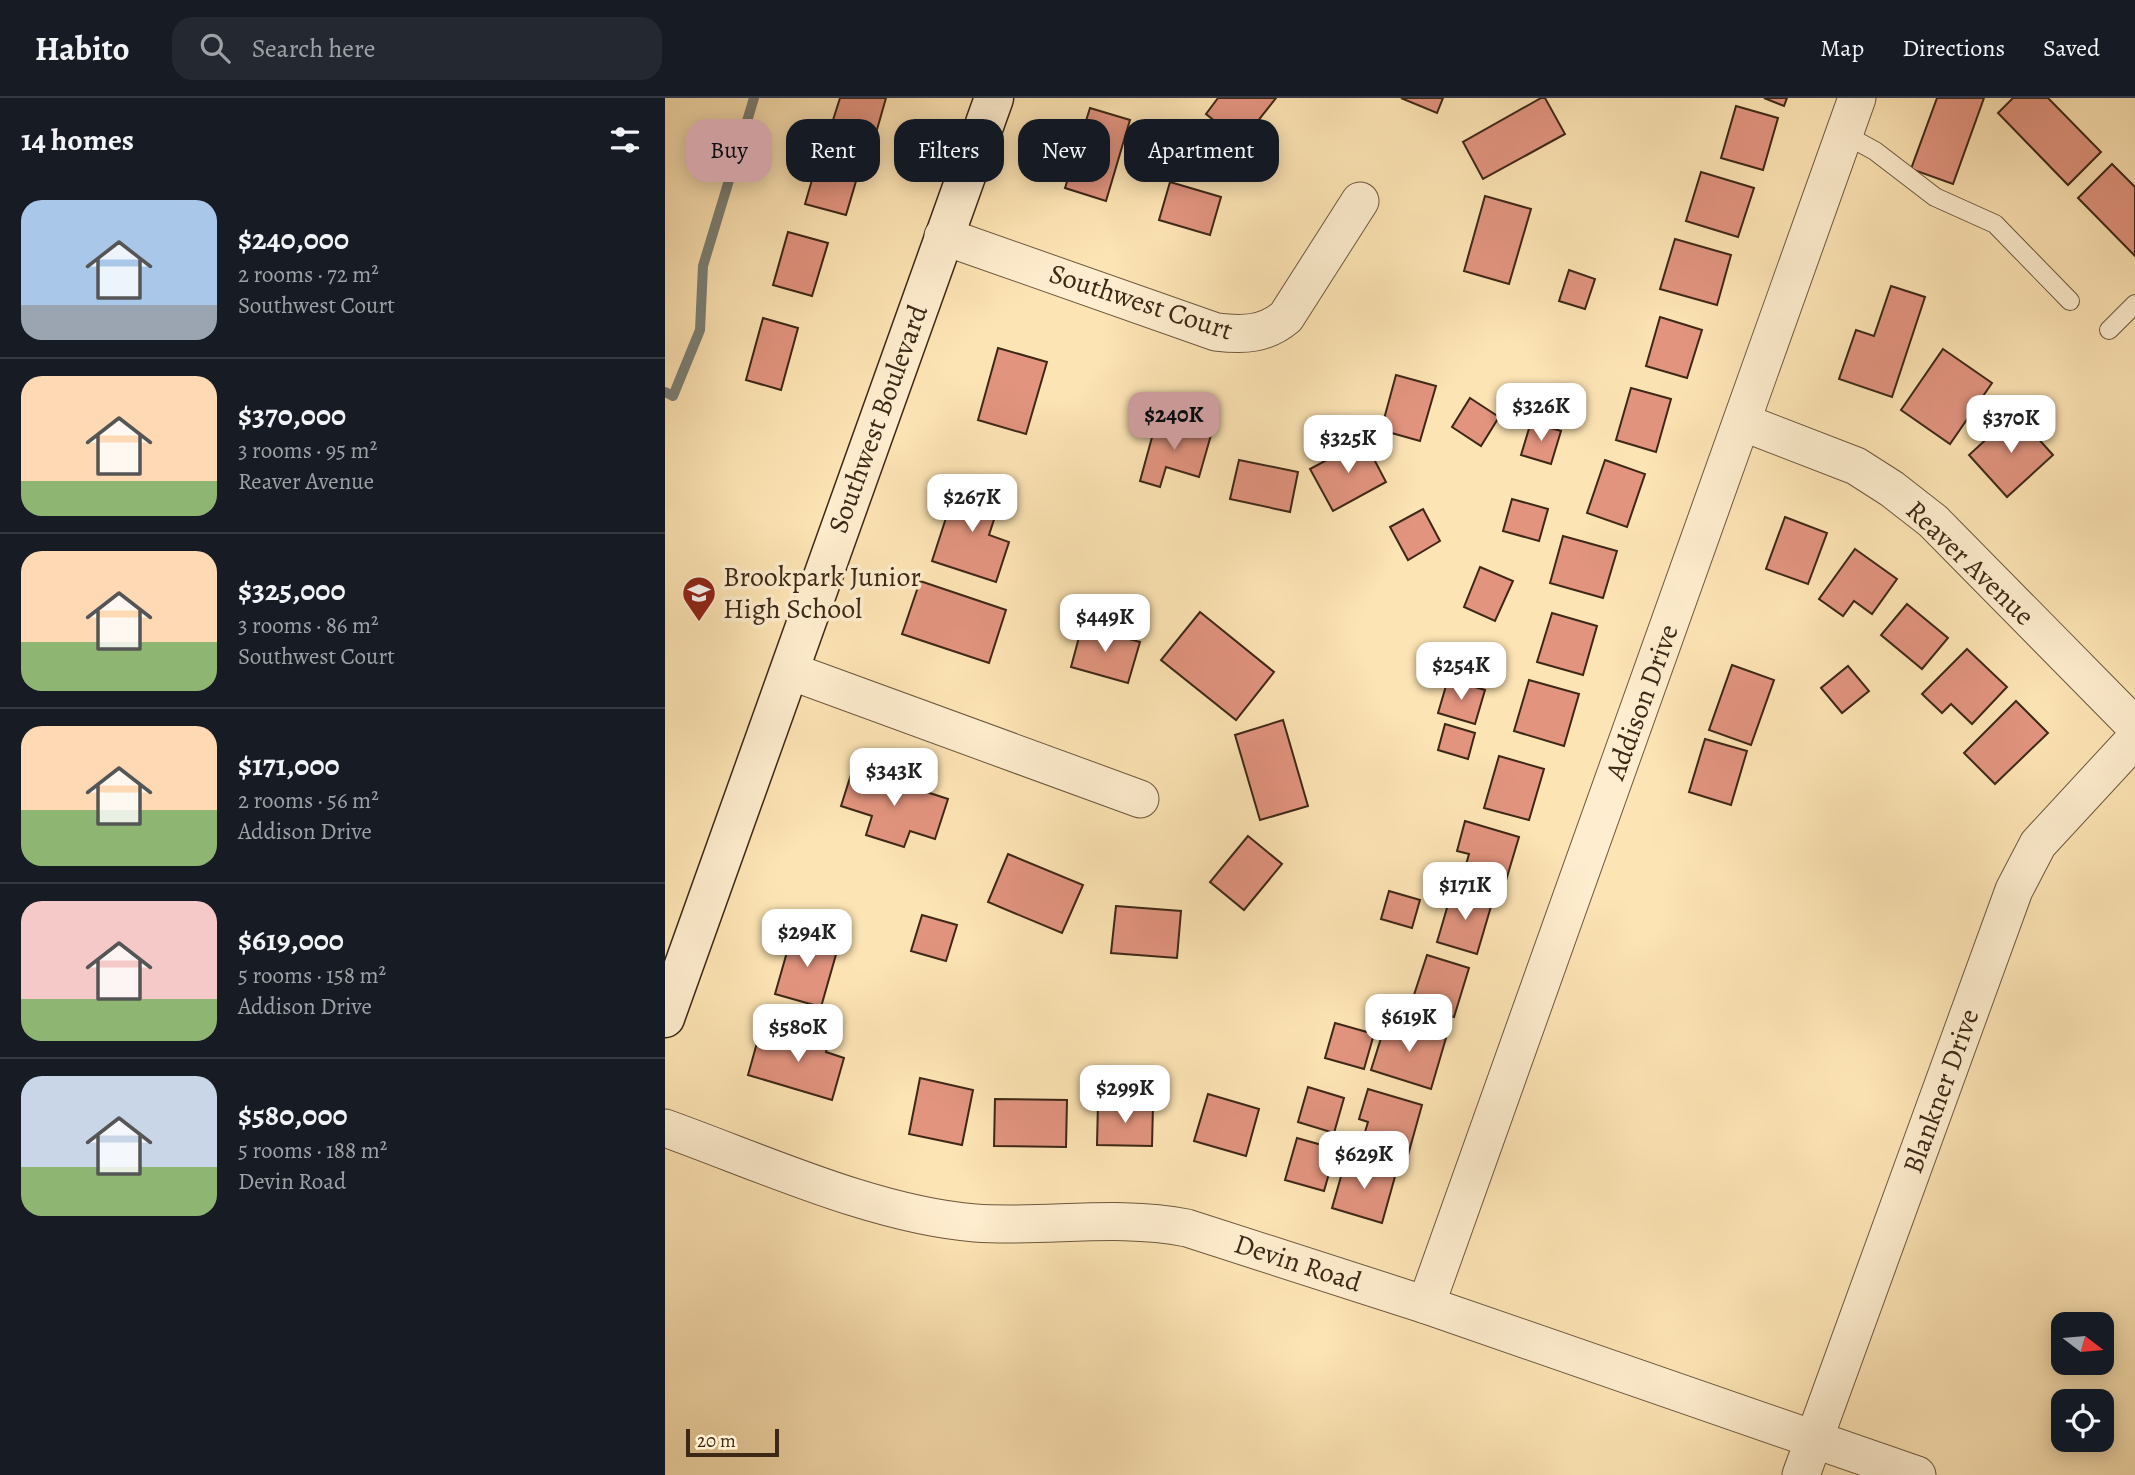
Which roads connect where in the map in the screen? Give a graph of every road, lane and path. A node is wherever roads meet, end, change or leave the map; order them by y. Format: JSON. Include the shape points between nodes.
{"nodes":[{"id":1,"x":994,"y":98,"type":"edge"},
{"id":2,"x":1857,"y":98,"type":"edge"},
{"id":3,"x":1844,"y":134,"type":"junction"},
{"id":4,"x":1360,"y":201,"type":"dead end"},
{"id":5,"x":943,"y":236,"type":"junction"},
{"id":6,"x":2070,"y":301,"type":"dead end"},
{"id":7,"x":2135,"y":304,"type":"edge"},
{"id":8,"x":2109,"y":330,"type":"dead end"},
{"id":9,"x":1742,"y":422,"type":"junction"},
{"id":10,"x":790,"y":671,"type":"junction"},
{"id":11,"x":2135,"y":726,"type":"edge"},
{"id":12,"x":2135,"y":738,"type":"edge"},
{"id":13,"x":1140,"y":799,"type":"dead end"},
{"id":14,"x":665,"y":1018,"type":"edge"},
{"id":15,"x":665,"y":1128,"type":"edge"},
{"id":16,"x":1426,"y":1305,"type":"junction"},
{"id":17,"x":1814,"y":1439,"type":"junction"},
{"id":18,"x":1801,"y":1475,"type":"edge"},
{"id":19,"x":1917,"y":1475,"type":"edge"}],
"edges":[{"from":1,"to":5,"type":"street","name":"Southwest Boulevard"},
{"from":2,"to":3,"type":"street","name":"Addison Drive"},
{"from":3,"to":6,"type":"lane","via":[[1875,151],[1935,197],[1995,224]]},
{"from":3,"to":9,"type":"street","name":"Addison Drive"},
{"from":4,"to":5,"type":"street","name":"Southwest Court","via":[[1286,317],[1272,329],[1243,335],[1216,332]]},
{"from":5,"to":10,"type":"street","name":"Southwest Boulevard"},
{"from":7,"to":8,"type":"lane"},
{"from":9,"to":11,"type":"street","name":"Reaver Avenue","via":[[1856,466],[1892,489],[1933,521]]},
{"from":9,"to":16,"type":"street","name":"Addison Drive"},
{"from":10,"to":13,"type":"street"},
{"from":10,"to":14,"type":"street","name":"Southwest Boulevard"},
{"from":12,"to":17,"type":"street","name":"Blankner Drive","via":[[2038,844],[2014,890]]},
{"from":15,"to":16,"type":"street","name":"Devin Road","via":[[916,1213],[974,1223],[1152,1221],[1187,1228]]},
{"from":16,"to":17,"type":"street","name":"Devin Road"},
{"from":17,"to":18,"type":"street","name":"Blankner Drive"},
{"from":17,"to":19,"type":"street","name":"Devin Road"}]}
